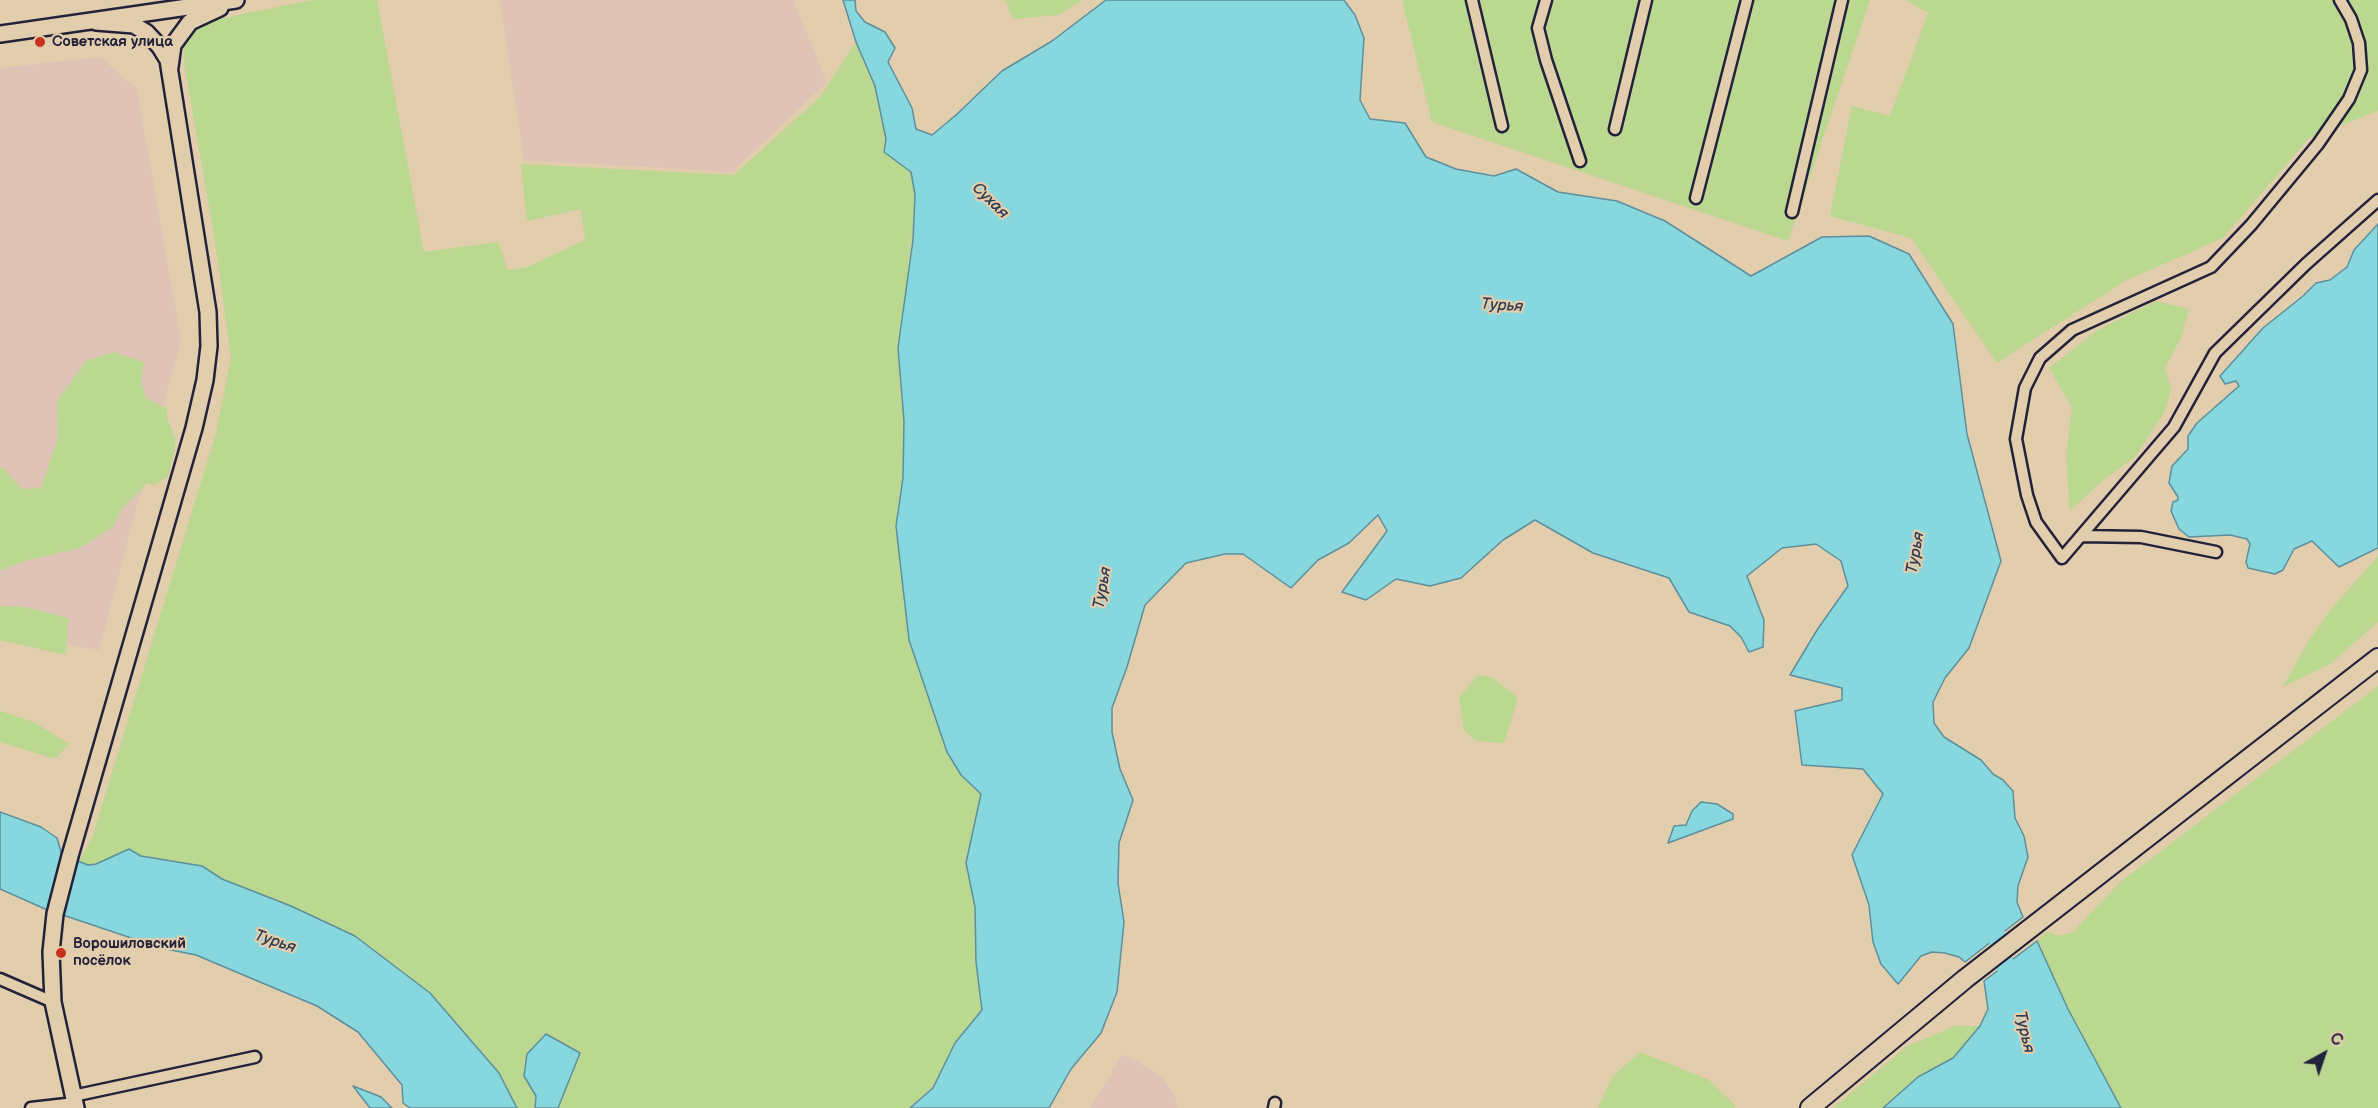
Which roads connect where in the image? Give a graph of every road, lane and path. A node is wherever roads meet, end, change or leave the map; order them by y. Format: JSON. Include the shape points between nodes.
{"nodes":[{"id":1,"x":237,"y":0,"type":"edge"},
{"id":2,"x":1472,"y":0,"type":"edge"},
{"id":3,"x":1546,"y":0,"type":"edge"},
{"id":4,"x":1646,"y":0,"type":"edge"},
{"id":5,"x":1747,"y":0,"type":"edge"},
{"id":6,"x":1842,"y":0,"type":"edge"},
{"id":7,"x":2340,"y":0,"type":"edge"},
{"id":8,"x":96,"y":22,"type":"junction"},
{"id":9,"x":0,"y":34,"type":"edge"},
{"id":10,"x":170,"y":76,"type":"junction"},
{"id":11,"x":1502,"y":126,"type":"dead end"},
{"id":12,"x":1615,"y":129,"type":"dead end"},
{"id":13,"x":1580,"y":161,"type":"dead end"},
{"id":14,"x":1696,"y":198,"type":"dead end"},
{"id":15,"x":2378,"y":200,"type":"edge"},
{"id":16,"x":1792,"y":212,"type":"dead end"},
{"id":17,"x":2081,"y":536,"type":"junction"},
{"id":18,"x":2216,"y":552,"type":"dead end"},
{"id":19,"x":2378,"y":658,"type":"edge"},
{"id":20,"x":0,"y":979,"type":"edge"},
{"id":21,"x":53,"y":1002,"type":"junction"},
{"id":22,"x":255,"y":1057,"type":"dead end"},
{"id":23,"x":75,"y":1102,"type":"edge"},
{"id":24,"x":31,"y":1108,"type":"edge"},
{"id":25,"x":1810,"y":1108,"type":"edge"}],
"edges":[{"from":1,"to":8,"type":"main road"},
{"from":1,"to":10,"type":"main road","via":[[190,22],[174,45]]},
{"from":2,"to":11,"type":"street"},
{"from":3,"to":13,"type":"street","via":[[1538,28]]},
{"from":4,"to":12,"type":"street"},
{"from":5,"to":14,"type":"street"},
{"from":6,"to":16,"type":"street"},
{"from":7,"to":17,"type":"street","via":[[2359,43],[2361,70],[2349,99],[2324,135],[2211,267],[2072,330],[2040,358],[2025,388],[2016,439],[2036,522],[2062,558]]},
{"from":8,"to":9,"type":"main road"},
{"from":8,"to":10,"type":"main road","via":[[134,25],[147,33],[168,60]]},
{"from":10,"to":21,"type":"main road","via":[[208,312],[205,380],[55,914],[51,952]]},
{"from":15,"to":17,"type":"street","via":[[2215,353],[2174,427]]},
{"from":17,"to":18,"type":"street","via":[[2141,537]]},
{"from":19,"to":25,"type":"highway","via":[[1965,979]]},
{"from":20,"to":21,"type":"street"},
{"from":21,"to":23,"type":"main road"},
{"from":22,"to":23,"type":"street"},
{"from":23,"to":24,"type":"street"}]}
